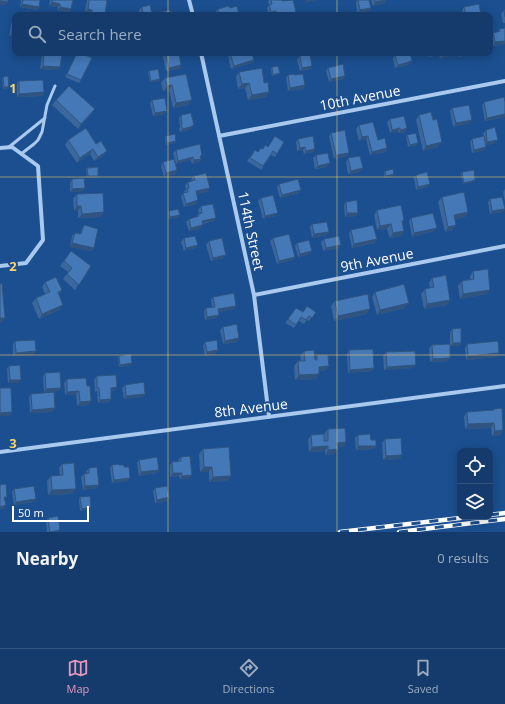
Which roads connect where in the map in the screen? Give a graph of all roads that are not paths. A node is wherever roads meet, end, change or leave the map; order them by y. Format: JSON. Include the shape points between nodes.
{"nodes":[{"id":1,"x":189,"y":0,"type":"edge"},
{"id":2,"x":192,"y":12,"type":"edge"},
{"id":3,"x":202,"y":56,"type":"edge"},
{"id":4,"x":505,"y":81,"type":"edge"},
{"id":5,"x":55,"y":86,"type":"dead end"},
{"id":6,"x":45,"y":118,"type":"junction"},
{"id":7,"x":219,"y":136,"type":"junction"},
{"id":8,"x":9,"y":147,"type":"junction"},
{"id":9,"x":0,"y":148,"type":"edge"},
{"id":10,"x":21,"y":154,"type":"junction"},
{"id":11,"x":505,"y":246,"type":"edge"},
{"id":12,"x":0,"y":266,"type":"edge"},
{"id":13,"x":254,"y":295,"type":"junction"},
{"id":14,"x":505,"y":386,"type":"edge"},
{"id":15,"x":269,"y":416,"type":"junction"},
{"id":16,"x":0,"y":452,"type":"edge"}],
"edges":[{"from":1,"to":2,"type":"street"},
{"from":3,"to":7,"type":"street","name":"114th Street"},
{"from":4,"to":7,"type":"street","name":"10th Avenue"},
{"from":5,"to":6,"type":"lane"},
{"from":6,"to":8,"type":"lane"},
{"from":6,"to":10,"type":"lane","via":[[38,140]]},
{"from":7,"to":13,"type":"street","name":"114th Street"},
{"from":8,"to":9,"type":"street"},
{"from":8,"to":10,"type":"street"},
{"from":10,"to":12,"type":"street","via":[[38,166],[43,240],[26,263]]},
{"from":11,"to":13,"type":"street","name":"9th Avenue"},
{"from":13,"to":15,"type":"street","name":"114th Street"},
{"from":14,"to":15,"type":"street","name":"8th Avenue"},
{"from":15,"to":16,"type":"street","name":"8th Avenue"}]}
